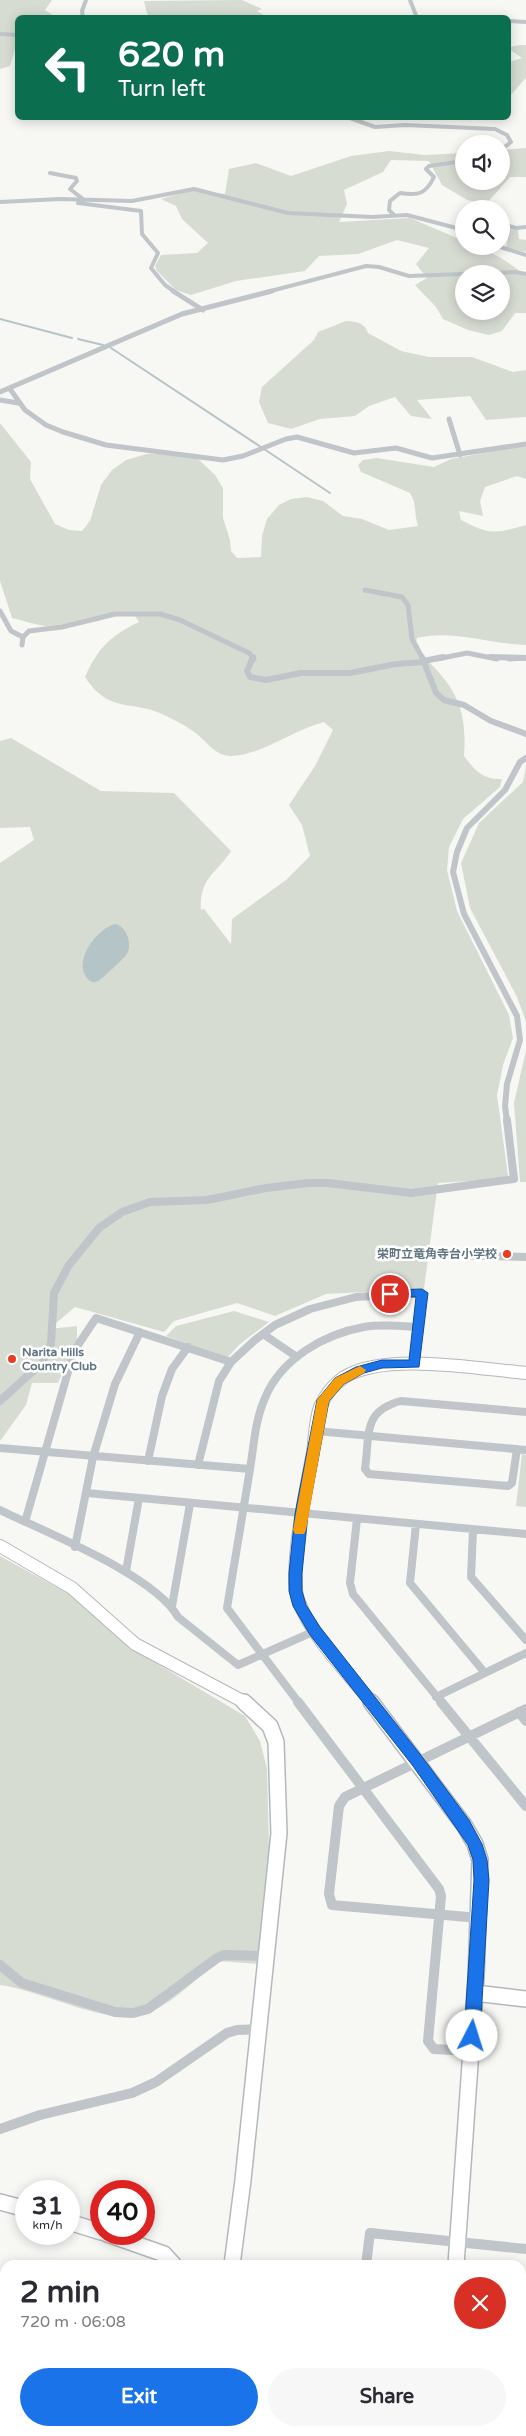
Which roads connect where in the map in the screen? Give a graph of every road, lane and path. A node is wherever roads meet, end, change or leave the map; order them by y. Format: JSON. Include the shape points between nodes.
{"nodes":[{"id":1,"x":86,"y":0,"type":"edge"},
{"id":2,"x":410,"y":0,"type":"edge"},
{"id":3,"x":83,"y":15,"type":"edge"},
{"id":4,"x":416,"y":15,"type":"edge"},
{"id":5,"x":511,"y":21,"type":"edge"},
{"id":6,"x":526,"y":22,"type":"edge"},
{"id":7,"x":0,"y":34,"type":"edge"},
{"id":8,"x":15,"y":35,"type":"edge"},
{"id":9,"x":356,"y":120,"type":"edge"},
{"id":10,"x":508,"y":135,"type":"edge"},
{"id":11,"x":455,"y":162,"type":"edge"},
{"id":12,"x":50,"y":172,"type":"dead end"},
{"id":13,"x":49,"y":199,"type":"junction"},
{"id":14,"x":83,"y":199,"type":"junction"},
{"id":15,"x":0,"y":202,"type":"edge"},
{"id":16,"x":393,"y":214,"type":"junction"},
{"id":17,"x":510,"y":226,"type":"edge"},
{"id":18,"x":455,"y":227,"type":"edge"},
{"id":19,"x":526,"y":227,"type":"edge"},
{"id":20,"x":510,"y":250,"type":"edge"},
{"id":21,"x":526,"y":255,"type":"edge"},
{"id":22,"x":526,"y":274,"type":"edge"},
{"id":23,"x":203,"y":310,"type":"junction"},
{"id":24,"x":10,"y":389,"type":"junction"},
{"id":25,"x":0,"y":392,"type":"edge"},
{"id":26,"x":0,"y":400,"type":"edge"},
{"id":27,"x":18,"y":403,"type":"junction"},
{"id":28,"x":449,"y":419,"type":"dead end"},
{"id":29,"x":526,"y":444,"type":"edge"},
{"id":30,"x":460,"y":454,"type":"junction"},
{"id":31,"x":365,"y":590,"type":"dead end"},
{"id":32,"x":0,"y":611,"type":"edge"},
{"id":33,"x":23,"y":637,"type":"junction"},
{"id":34,"x":22,"y":644,"type":"dead end"},
{"id":35,"x":526,"y":658,"type":"edge"},
{"id":36,"x":424,"y":661,"type":"junction"},
{"id":37,"x":526,"y":734,"type":"edge"},
{"id":38,"x":526,"y":758,"type":"edge"},
{"id":39,"x":448,"y":1255,"type":"dead end"},
{"id":40,"x":526,"y":1257,"type":"edge"},
{"id":41,"x":418,"y":1327,"type":"junction"},
{"id":42,"x":140,"y":1332,"type":"junction"},
{"id":43,"x":263,"y":1334,"type":"junction"},
{"id":44,"x":188,"y":1347,"type":"junction"},
{"id":45,"x":297,"y":1356,"type":"junction"},
{"id":46,"x":231,"y":1362,"type":"junction"},
{"id":47,"x":415,"y":1364,"type":"junction"},
{"id":48,"x":526,"y":1374,"type":"edge"},
{"id":49,"x":0,"y":1402,"type":"edge"},
{"id":50,"x":526,"y":1412,"type":"edge"},
{"id":51,"x":316,"y":1431,"type":"junction"},
{"id":52,"x":369,"y":1435,"type":"junction"},
{"id":53,"x":0,"y":1448,"type":"edge"},
{"id":54,"x":521,"y":1449,"type":"edge"},
{"id":55,"x":44,"y":1452,"type":"junction"},
{"id":56,"x":93,"y":1457,"type":"junction"},
{"id":57,"x":148,"y":1461,"type":"junction"},
{"id":58,"x":198,"y":1465,"type":"junction"},
{"id":59,"x":250,"y":1469,"type":"junction"},
{"id":60,"x":87,"y":1493,"type":"junction"},
{"id":61,"x":139,"y":1498,"type":"junction"},
{"id":62,"x":190,"y":1504,"type":"junction"},
{"id":63,"x":244,"y":1509,"type":"junction"},
{"id":64,"x":0,"y":1510,"type":"edge"},
{"id":65,"x":302,"y":1514,"type":"junction"},
{"id":66,"x":357,"y":1519,"type":"junction"},
{"id":67,"x":25,"y":1522,"type":"junction"},
{"id":68,"x":416,"y":1524,"type":"junction"},
{"id":69,"x":474,"y":1530,"type":"junction"},
{"id":70,"x":526,"y":1534,"type":"edge"},
{"id":71,"x":0,"y":1546,"type":"edge"},
{"id":72,"x":75,"y":1547,"type":"junction"},
{"id":73,"x":126,"y":1571,"type":"junction"},
{"id":74,"x":172,"y":1606,"type":"junction"},
{"id":75,"x":315,"y":1631,"type":"junction"},
{"id":76,"x":526,"y":1640,"type":"edge"},
{"id":77,"x":526,"y":1654,"type":"edge"},
{"id":78,"x":261,"y":1655,"type":"junction"},
{"id":79,"x":485,"y":1673,"type":"junction"},
{"id":80,"x":436,"y":1697,"type":"junction"},
{"id":81,"x":522,"y":1710,"type":"edge"},
{"id":82,"x":526,"y":1721,"type":"edge"},
{"id":83,"x":469,"y":1736,"type":"junction"},
{"id":84,"x":418,"y":1762,"type":"junction"},
{"id":85,"x":362,"y":1789,"type":"junction"},
{"id":86,"x":526,"y":1806,"type":"edge"},
{"id":87,"x":438,"y":1914,"type":"junction"},
{"id":88,"x":480,"y":1918,"type":"junction"},
{"id":89,"x":266,"y":1956,"type":"junction"},
{"id":90,"x":0,"y":1965,"type":"edge"},
{"id":91,"x":475,"y":1993,"type":"junction"},
{"id":92,"x":526,"y":1999,"type":"edge"},
{"id":93,"x":258,"y":2029,"type":"junction"},
{"id":94,"x":470,"y":2051,"type":"junction"},
{"id":95,"x":0,"y":2129,"type":"edge"},
{"id":96,"x":0,"y":2202,"type":"edge"},
{"id":97,"x":15,"y":2207,"type":"edge"},
{"id":98,"x":457,"y":2241,"type":"junction"},
{"id":99,"x":138,"y":2245,"type":"edge"},
{"id":100,"x":526,"y":2249,"type":"edge"},
{"id":101,"x":169,"y":2260,"type":"edge"},
{"id":102,"x":233,"y":2260,"type":"edge"},
{"id":103,"x":367,"y":2260,"type":"edge"},
{"id":104,"x":456,"y":2260,"type":"edge"},
{"id":105,"x":526,"y":2306,"type":"edge"},
{"id":106,"x":526,"y":2313,"type":"edge"}],
"edges":[{"from":1,"to":3,"type":"street"},
{"from":2,"to":4,"type":"street"},
{"from":5,"to":6,"type":"street"},
{"from":7,"to":8,"type":"street"},
{"from":9,"to":10,"type":"street","via":[[375,127],[495,129]]},
{"from":11,"to":16,"type":"street","via":[[429,166],[426,169],[434,177],[428,189],[418,195],[400,193],[390,201],[389,210]]},
{"from":12,"to":14,"type":"street","via":[[76,178],[78,181],[70,190]]},
{"from":13,"to":14,"type":"street"},
{"from":13,"to":15,"type":"street"},
{"from":13,"to":23,"type":"street","via":[[141,211],[142,234],[158,253],[151,265],[157,276],[166,286]]},
{"from":14,"to":16,"type":"street","via":[[132,201],[194,189],[288,213],[372,217]]},
{"from":16,"to":18,"type":"street"},
{"from":17,"to":19,"type":"street"},
{"from":20,"to":21,"type":"street"},
{"from":22,"to":23,"type":"street","via":[[410,276],[373,266]]},
{"from":23,"to":24,"type":"street","via":[[182,314]]},
{"from":24,"to":25,"type":"street"},
{"from":24,"to":27,"type":"street"},
{"from":26,"to":27,"type":"street"},
{"from":27,"to":30,"type":"street","via":[[46,424],[106,445],[223,460],[297,437],[354,453],[396,448],[432,458]]},
{"from":28,"to":30,"type":"street"},
{"from":29,"to":30,"type":"street"},
{"from":31,"to":36,"type":"street","via":[[406,600],[412,639]]},
{"from":32,"to":33,"type":"street","via":[[11,631]]},
{"from":33,"to":34,"type":"street"},
{"from":33,"to":36,"type":"street","via":[[29,631],[115,614],[160,614],[180,620],[249,653],[254,658],[247,672],[250,677],[261,680],[301,674],[350,673]]},
{"from":35,"to":36,"type":"street","via":[[499,659],[467,653]]},
{"from":36,"to":37,"type":"street","via":[[436,694],[444,700]]},
{"from":38,"to":49,"type":"street","via":[[520,762],[505,790],[467,828],[453,872],[464,914],[517,1016],[520,1031],[506,1084],[505,1106],[514,1179],[411,1193],[308,1183],[207,1200],[150,1202],[122,1212],[99,1228],[69,1265],[54,1293],[51,1344],[43,1362]]},
{"from":39,"to":40,"type":"street"},
{"from":41,"to":43,"type":"street","via":[[422,1293],[374,1294],[310,1309]]},
{"from":41,"to":45,"type":"street","via":[[357,1329],[320,1341]]},
{"from":41,"to":47,"type":"street"},
{"from":42,"to":44,"type":"street"},
{"from":42,"to":55,"type":"street","via":[[96,1318],[74,1351]]},
{"from":42,"to":56,"type":"street","via":[[115,1384]]},
{"from":43,"to":45,"type":"street"},
{"from":43,"to":46,"type":"street"},
{"from":44,"to":46,"type":"street"},
{"from":44,"to":57,"type":"street","via":[[172,1369],[162,1396]]},
{"from":45,"to":59,"type":"street","via":[[272,1385],[260,1411]]},
{"from":46,"to":58,"type":"street","via":[[219,1381]]},
{"from":47,"to":48,"type":"street"},
{"from":47,"to":51,"type":"street","via":[[382,1364],[346,1377],[333,1386],[323,1400]]},
{"from":50,"to":52,"type":"street","via":[[393,1402],[372,1417]]},
{"from":51,"to":52,"type":"street"},
{"from":51,"to":65,"type":"street"},
{"from":52,"to":54,"type":"street"},
{"from":52,"to":54,"type":"street","via":[[365,1469],[370,1474],[508,1486],[512,1483]]},
{"from":53,"to":55,"type":"street"},
{"from":55,"to":56,"type":"street"},
{"from":55,"to":67,"type":"street"},
{"from":56,"to":57,"type":"street"},
{"from":56,"to":60,"type":"street"},
{"from":57,"to":58,"type":"street"},
{"from":58,"to":59,"type":"street"},
{"from":59,"to":63,"type":"street"},
{"from":60,"to":61,"type":"street"},
{"from":60,"to":72,"type":"street"},
{"from":61,"to":62,"type":"street"},
{"from":61,"to":73,"type":"street"},
{"from":62,"to":63,"type":"street"},
{"from":62,"to":74,"type":"street"},
{"from":63,"to":65,"type":"street"},
{"from":63,"to":78,"type":"street","via":[[226,1605]]},
{"from":64,"to":67,"type":"street"},
{"from":65,"to":66,"type":"street"},
{"from":65,"to":75,"type":"street","via":[[296,1591],[300,1606]]},
{"from":66,"to":68,"type":"street"},
{"from":66,"to":80,"type":"street","via":[[350,1583],[353,1594]]},
{"from":67,"to":72,"type":"street"},
{"from":68,"to":69,"type":"street"},
{"from":68,"to":79,"type":"street","via":[[410,1583]]},
{"from":69,"to":70,"type":"street"},
{"from":69,"to":76,"type":"street","via":[[471,1577]]},
{"from":71,"to":89,"type":"street","via":[[72,1588],[135,1644],[243,1701],[270,1726],[276,1742],[279,1833]]},
{"from":72,"to":73,"type":"street"},
{"from":73,"to":74,"type":"street"},
{"from":74,"to":78,"type":"street","via":[[178,1618],[238,1665]]},
{"from":75,"to":78,"type":"street"},
{"from":75,"to":84,"type":"street"},
{"from":77,"to":79,"type":"street"},
{"from":78,"to":85,"type":"street"},
{"from":79,"to":80,"type":"street"},
{"from":80,"to":83,"type":"street"},
{"from":81,"to":82,"type":"street"},
{"from":81,"to":83,"type":"street"},
{"from":83,"to":84,"type":"street"},
{"from":83,"to":86,"type":"street"},
{"from":84,"to":85,"type":"street"},
{"from":84,"to":88,"type":"street","via":[[475,1844],[481,1869]]},
{"from":85,"to":87,"type":"street","via":[[439,1889]]},
{"from":85,"to":87,"type":"street","via":[[345,1797],[339,1806],[328,1894],[330,1902],[337,1906]]},
{"from":87,"to":88,"type":"street"},
{"from":87,"to":94,"type":"street","via":[[429,2044],[434,2049]]},
{"from":88,"to":91,"type":"street"},
{"from":89,"to":90,"type":"street","via":[[224,1955],[217,1958],[148,2008],[133,2013],[115,2012],[22,1983]]},
{"from":89,"to":93,"type":"street"},
{"from":91,"to":92,"type":"street"},
{"from":91,"to":94,"type":"street"},
{"from":93,"to":95,"type":"street","via":[[227,2033],[156,2082],[132,2093],[40,2115]]},
{"from":93,"to":102,"type":"street"},
{"from":94,"to":98,"type":"street"},
{"from":96,"to":97,"type":"street"},
{"from":98,"to":100,"type":"street"},
{"from":98,"to":103,"type":"street","via":[[370,2233]]},
{"from":98,"to":104,"type":"street"},
{"from":99,"to":101,"type":"street","via":[[164,2254]]},
{"from":105,"to":106,"type":"street"}]}
